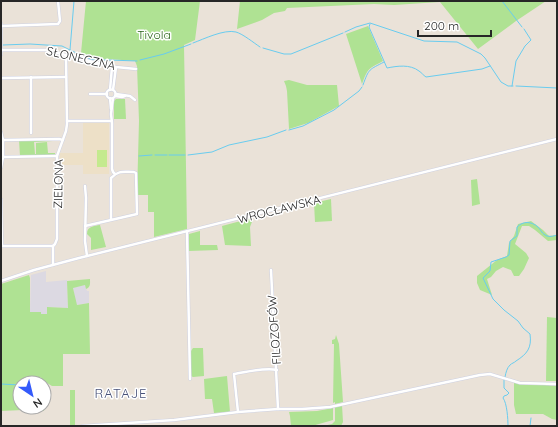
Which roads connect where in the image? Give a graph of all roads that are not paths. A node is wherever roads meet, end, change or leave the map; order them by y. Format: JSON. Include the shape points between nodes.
{"nodes":[{"id":1,"x":58,"y":1,"type":"edge"},
{"id":2,"x":1,"y":23,"type":"edge"},
{"id":3,"x":1,"y":26,"type":"edge"},
{"id":4,"x":1,"y":45,"type":"edge"},
{"id":5,"x":1,"y":50,"type":"edge"},
{"id":6,"x":1,"y":55,"type":"edge"},
{"id":7,"x":66,"y":55,"type":"junction"},
{"id":8,"x":112,"y":67,"type":"junction"},
{"id":9,"x":116,"y":67,"type":"junction"},
{"id":10,"x":136,"y":69,"type":"dead end"},
{"id":11,"x":66,"y":76,"type":"junction"},
{"id":12,"x":31,"y":77,"type":"junction"},
{"id":13,"x":1,"y":78,"type":"edge"},
{"id":14,"x":112,"y":90,"type":"junction"},
{"id":15,"x":90,"y":94,"type":"dead end"},
{"id":16,"x":107,"y":94,"type":"junction"},
{"id":17,"x":113,"y":97,"type":"junction"},
{"id":18,"x":135,"y":100,"type":"dead end"},
{"id":19,"x":67,"y":121,"type":"junction"},
{"id":20,"x":112,"y":121,"type":"junction"},
{"id":21,"x":1,"y":132,"type":"edge"},
{"id":22,"x":31,"y":136,"type":"junction"},
{"id":23,"x":557,"y":139,"type":"edge"},
{"id":24,"x":3,"y":140,"type":"junction"},
{"id":25,"x":63,"y":140,"type":"junction"},
{"id":26,"x":2,"y":148,"type":"edge"},
{"id":27,"x":57,"y":156,"type":"junction"},
{"id":28,"x":3,"y":157,"type":"junction"},
{"id":29,"x":1,"y":168,"type":"edge"},
{"id":30,"x":115,"y":174,"type":"junction"},
{"id":31,"x":85,"y":186,"type":"dead end"},
{"id":32,"x":1,"y":198,"type":"edge"},
{"id":33,"x":111,"y":220,"type":"junction"},
{"id":34,"x":85,"y":226,"type":"junction"},
{"id":35,"x":187,"y":231,"type":"junction"},
{"id":36,"x":2,"y":246,"type":"edge"},
{"id":37,"x":52,"y":246,"type":"junction"},
{"id":38,"x":87,"y":256,"type":"junction"},
{"id":39,"x":53,"y":265,"type":"junction"},
{"id":40,"x":271,"y":270,"type":"dead end"},
{"id":41,"x":1,"y":281,"type":"edge"},
{"id":42,"x":277,"y":370,"type":"junction"},
{"id":43,"x":190,"y":379,"type":"dead end"},
{"id":44,"x":557,"y":384,"type":"edge"},
{"id":45,"x":278,"y":410,"type":"junction"},
{"id":46,"x":238,"y":412,"type":"junction"},
{"id":47,"x":82,"y":426,"type":"edge"}],
"edges":[{"from":1,"to":3,"type":"street","via":[[58,24]]},
{"from":2,"to":3,"type":"street"},
{"from":3,"to":4,"type":"street"},
{"from":4,"to":5,"type":"street"},
{"from":5,"to":6,"type":"street"},
{"from":5,"to":7,"type":"street","name":"SŁONECZNA","via":[[40,49]]},
{"from":7,"to":8,"type":"street","name":"SŁONECZNA"},
{"from":7,"to":11,"type":"street","name":"ZIELONA"},
{"from":8,"to":9,"type":"street","name":"SŁONECZNA"},
{"from":8,"to":14,"type":"street"},
{"from":9,"to":10,"type":"street","name":"SŁONECZNA"},
{"from":9,"to":14,"type":"street"},
{"from":11,"to":12,"type":"street"},
{"from":11,"to":19,"type":"street","name":"ZIELONA"},
{"from":12,"to":13,"type":"street"},
{"from":12,"to":22,"type":"street"},
{"from":14,"to":16,"type":"street"},
{"from":14,"to":17,"type":"street"},
{"from":15,"to":16,"type":"street"},
{"from":16,"to":17,"type":"street","via":[[108,97]]},
{"from":17,"to":18,"type":"street","via":[[126,96]]},
{"from":17,"to":20,"type":"street"},
{"from":19,"to":20,"type":"street"},
{"from":19,"to":25,"type":"street","name":"ZIELONA"},
{"from":20,"to":30,"type":"street","via":[[112,169]]},
{"from":21,"to":24,"type":"street"},
{"from":22,"to":24,"type":"street"},
{"from":22,"to":25,"type":"street"},
{"from":23,"to":35,"type":"street","name":"WROCŁAWSKA"},
{"from":24,"to":26,"type":"street"},
{"from":25,"to":27,"type":"street","name":"ZIELONA"},
{"from":26,"to":28,"type":"street"},
{"from":27,"to":28,"type":"street"},
{"from":27,"to":37,"type":"street","name":"ZIELONA","via":[[57,239]]},
{"from":28,"to":29,"type":"street"},
{"from":30,"to":33,"type":"street","via":[[111,178]]},
{"from":30,"to":33,"type":"street","via":[[136,173],[137,214]]},
{"from":31,"to":34,"type":"street"},
{"from":32,"to":36,"type":"street"},
{"from":33,"to":34,"type":"street"},
{"from":34,"to":38,"type":"street"},
{"from":35,"to":38,"type":"street","name":"WROCŁAWSKA"},
{"from":35,"to":43,"type":"street"},
{"from":36,"to":37,"type":"street"},
{"from":37,"to":39,"type":"street","name":"ZIELONA"},
{"from":38,"to":39,"type":"street","name":"WROCŁAWSKA"},
{"from":39,"to":41,"type":"street","name":"WROCŁAWSKA"},
{"from":40,"to":42,"type":"street","name":"FILOZOFÓW"},
{"from":42,"to":45,"type":"street"},
{"from":42,"to":46,"type":"street","name":"FILOZOFÓW","via":[[234,374]]},
{"from":44,"to":45,"type":"street","via":[[520,383],[490,374],[330,407]]},
{"from":45,"to":46,"type":"street"},
{"from":46,"to":47,"type":"street","via":[[174,420]]}]}
